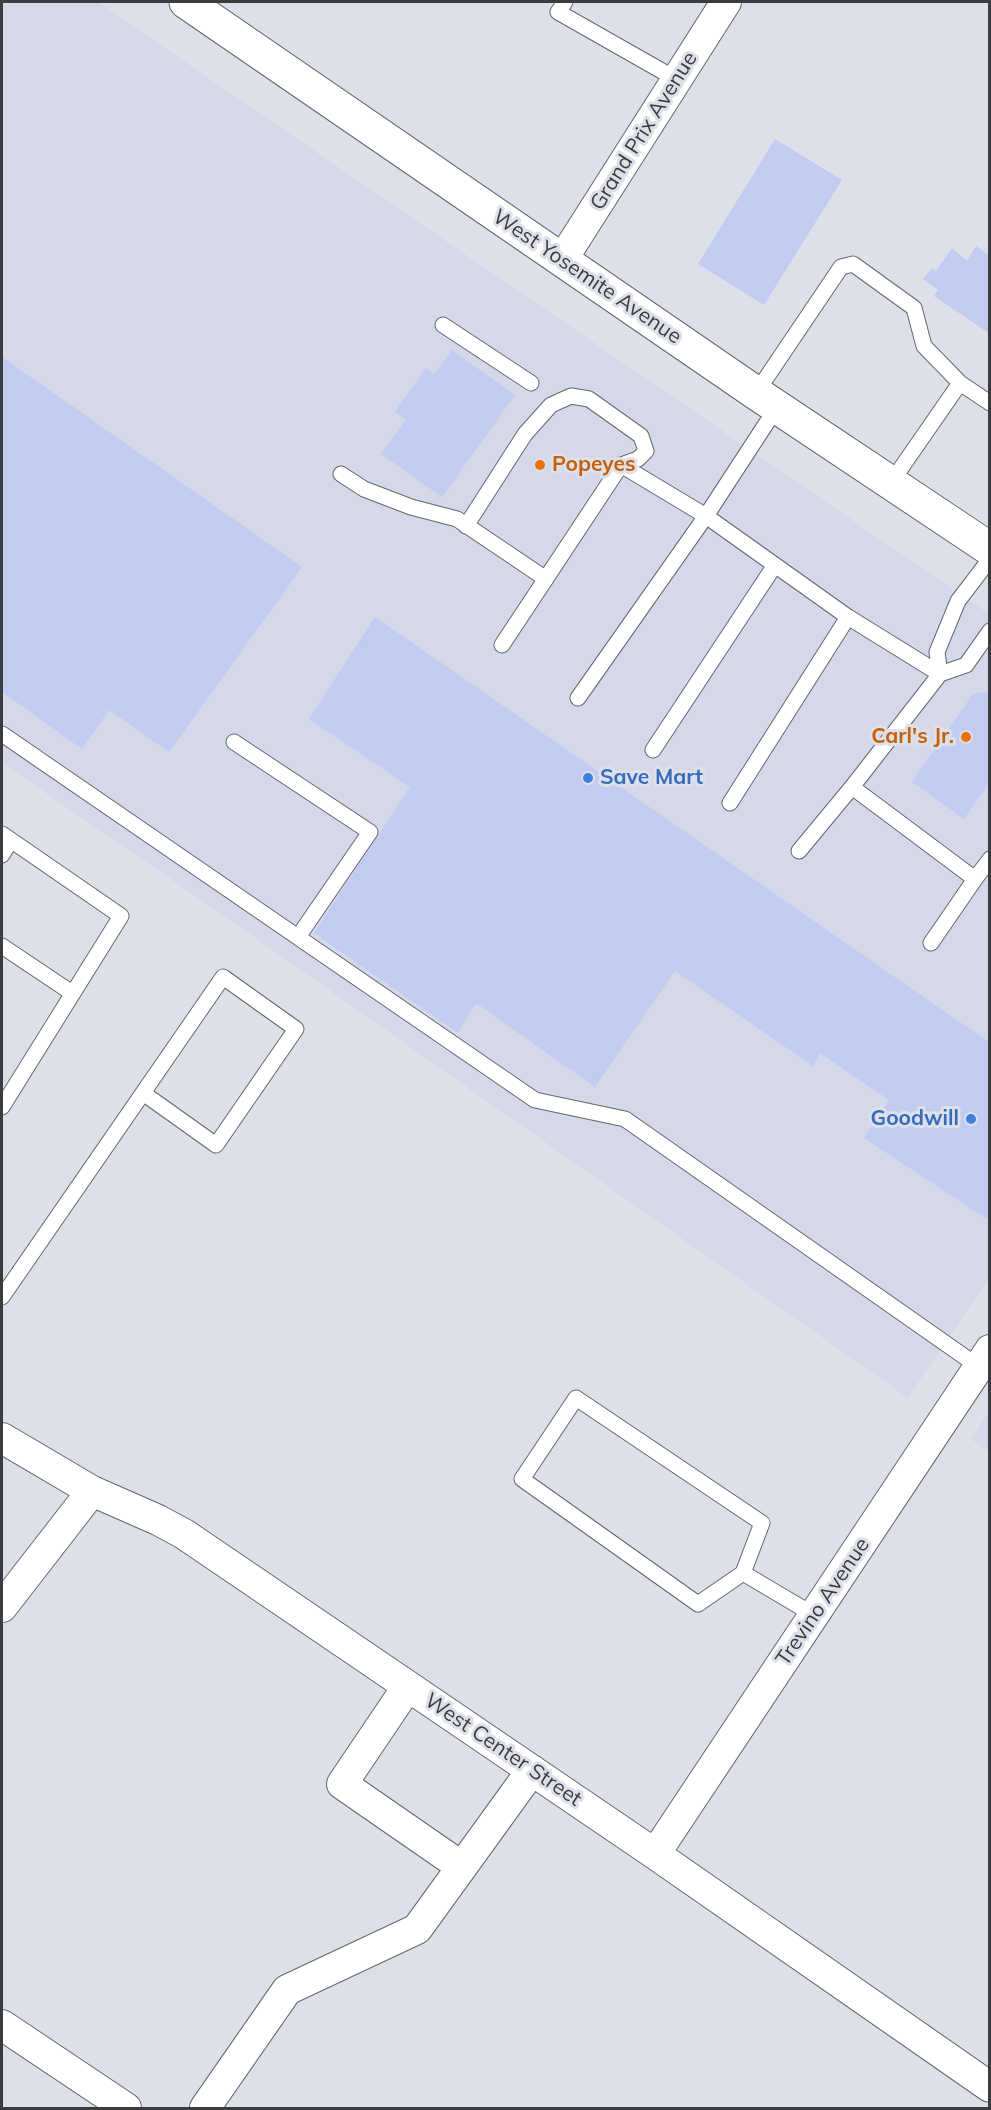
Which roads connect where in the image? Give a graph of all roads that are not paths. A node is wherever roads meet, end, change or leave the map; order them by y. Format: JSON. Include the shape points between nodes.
{"nodes":[{"id":1,"x":186,"y":2,"type":"edge"},
{"id":2,"x":565,"y":2,"type":"edge"},
{"id":3,"x":726,"y":2,"type":"edge"},
{"id":4,"x":676,"y":79,"type":"junction"},
{"id":5,"x":562,"y":260,"type":"junction"},
{"id":6,"x":444,"y":325,"type":"dead end"},
{"id":7,"x":531,"y":383,"type":"dead end"},
{"id":8,"x":960,"y":383,"type":"junction"},
{"id":9,"x":766,"y":400,"type":"junction"},
{"id":10,"x":990,"y":403,"type":"edge"},
{"id":11,"x":621,"y":465,"type":"junction"},
{"id":12,"x":341,"y":474,"type":"dead end"},
{"id":13,"x":890,"y":484,"type":"junction"},
{"id":14,"x":706,"y":516,"type":"junction"},
{"id":15,"x":466,"y":526,"type":"junction"},
{"id":16,"x":990,"y":549,"type":"edge"},
{"id":17,"x":990,"y":559,"type":"edge"},
{"id":18,"x":776,"y":566,"type":"junction"},
{"id":19,"x":546,"y":579,"type":"junction"},
{"id":20,"x":848,"y":617,"type":"junction"},
{"id":21,"x":990,"y":631,"type":"edge"},
{"id":22,"x":502,"y":645,"type":"dead end"},
{"id":23,"x":940,"y":674,"type":"junction"},
{"id":24,"x":578,"y":698,"type":"dead end"},
{"id":25,"x":2,"y":734,"type":"edge"},
{"id":26,"x":234,"y":742,"type":"dead end"},
{"id":27,"x":653,"y":750,"type":"dead end"},
{"id":28,"x":852,"y":787,"type":"junction"},
{"id":29,"x":729,"y":803,"type":"dead end"},
{"id":30,"x":6,"y":837,"type":"edge"},
{"id":31,"x":799,"y":851,"type":"dead end"},
{"id":32,"x":2,"y":855,"type":"edge"},
{"id":33,"x":990,"y":859,"type":"edge"},
{"id":34,"x":975,"y":879,"type":"junction"},
{"id":35,"x":298,"y":937,"type":"junction"},
{"id":36,"x":931,"y":943,"type":"dead end"},
{"id":37,"x":2,"y":946,"type":"edge"},
{"id":38,"x":72,"y":993,"type":"junction"},
{"id":39,"x":143,"y":1093,"type":"junction"},
{"id":40,"x":2,"y":1107,"type":"edge"},
{"id":41,"x":2,"y":1297,"type":"edge"},
{"id":42,"x":986,"y":1363,"type":"edge"},
{"id":43,"x":2,"y":1438,"type":"edge"},
{"id":44,"x":92,"y":1491,"type":"junction"},
{"id":45,"x":743,"y":1573,"type":"junction"},
{"id":46,"x":2,"y":1607,"type":"edge"},
{"id":47,"x":814,"y":1615,"type":"junction"},
{"id":48,"x":408,"y":1686,"type":"junction"},
{"id":49,"x":532,"y":1770,"type":"junction"},
{"id":50,"x":655,"y":1854,"type":"junction"},
{"id":51,"x":462,"y":1867,"type":"junction"},
{"id":52,"x":2,"y":2025,"type":"edge"},
{"id":53,"x":990,"y":2087,"type":"edge"},
{"id":54,"x":126,"y":2109,"type":"edge"},
{"id":55,"x":205,"y":2109,"type":"edge"}],
"edges":[{"from":1,"to":5,"type":"main road","name":"West Yosemite Avenue"},
{"from":2,"to":4,"type":"lane","via":[[558,12]]},
{"from":3,"to":4,"type":"street","name":"Grand Prix Avenue"},
{"from":4,"to":5,"type":"street","name":"Grand Prix Avenue"},
{"from":5,"to":9,"type":"main road","name":"West Yosemite Avenue"},
{"from":6,"to":7,"type":"lane"},
{"from":8,"to":9,"type":"lane","via":[[924,346],[914,308],[853,264],[841,267]]},
{"from":8,"to":10,"type":"lane"},
{"from":8,"to":13,"type":"lane"},
{"from":9,"to":13,"type":"main road","name":"West Yosemite Avenue"},
{"from":9,"to":14,"type":"lane"},
{"from":11,"to":14,"type":"lane"},
{"from":11,"to":15,"type":"lane","via":[[638,459],[646,451],[641,436],[589,399],[571,396],[551,405],[525,434]]},
{"from":11,"to":19,"type":"lane"},
{"from":12,"to":15,"type":"lane","via":[[364,489],[457,519]]},
{"from":13,"to":16,"type":"main road","name":"West Yosemite Avenue"},
{"from":14,"to":18,"type":"lane"},
{"from":14,"to":24,"type":"lane"},
{"from":15,"to":19,"type":"lane"},
{"from":17,"to":23,"type":"lane","via":[[958,601],[937,652]]},
{"from":18,"to":20,"type":"lane"},
{"from":18,"to":27,"type":"lane"},
{"from":19,"to":22,"type":"lane"},
{"from":20,"to":23,"type":"lane"},
{"from":20,"to":29,"type":"lane"},
{"from":21,"to":23,"type":"lane","via":[[966,665]]},
{"from":23,"to":28,"type":"lane"},
{"from":25,"to":35,"type":"lane"},
{"from":26,"to":35,"type":"lane","via":[[370,832]]},
{"from":28,"to":31,"type":"lane"},
{"from":28,"to":34,"type":"lane"},
{"from":30,"to":32,"type":"lane"},
{"from":30,"to":38,"type":"lane","via":[[121,916]]},
{"from":33,"to":34,"type":"lane"},
{"from":34,"to":36,"type":"lane"},
{"from":35,"to":42,"type":"lane","via":[[535,1100],[626,1119]]},
{"from":37,"to":38,"type":"lane"},
{"from":38,"to":40,"type":"lane"},
{"from":39,"to":39,"type":"lane","via":[[223,977],[296,1029],[216,1145]]},
{"from":39,"to":41,"type":"lane"},
{"from":42,"to":47,"type":"street","name":"Trevino Avenue"},
{"from":43,"to":44,"type":"street","name":"West Center Street"},
{"from":44,"to":46,"type":"street"},
{"from":44,"to":48,"type":"street","name":"West Center Street","via":[[184,1534]]},
{"from":45,"to":45,"type":"lane","via":[[762,1523],[576,1398],[522,1479],[698,1604]]},
{"from":45,"to":47,"type":"lane"},
{"from":47,"to":50,"type":"street","name":"Trevino Avenue"},
{"from":48,"to":49,"type":"street","name":"West Center Street"},
{"from":48,"to":51,"type":"street","via":[[342,1784]]},
{"from":49,"to":50,"type":"street","name":"West Center Street"},
{"from":49,"to":51,"type":"street"},
{"from":50,"to":53,"type":"street","name":"West Center Street"},
{"from":51,"to":55,"type":"street","via":[[417,1929],[287,1990]]},
{"from":52,"to":54,"type":"street"}]}
